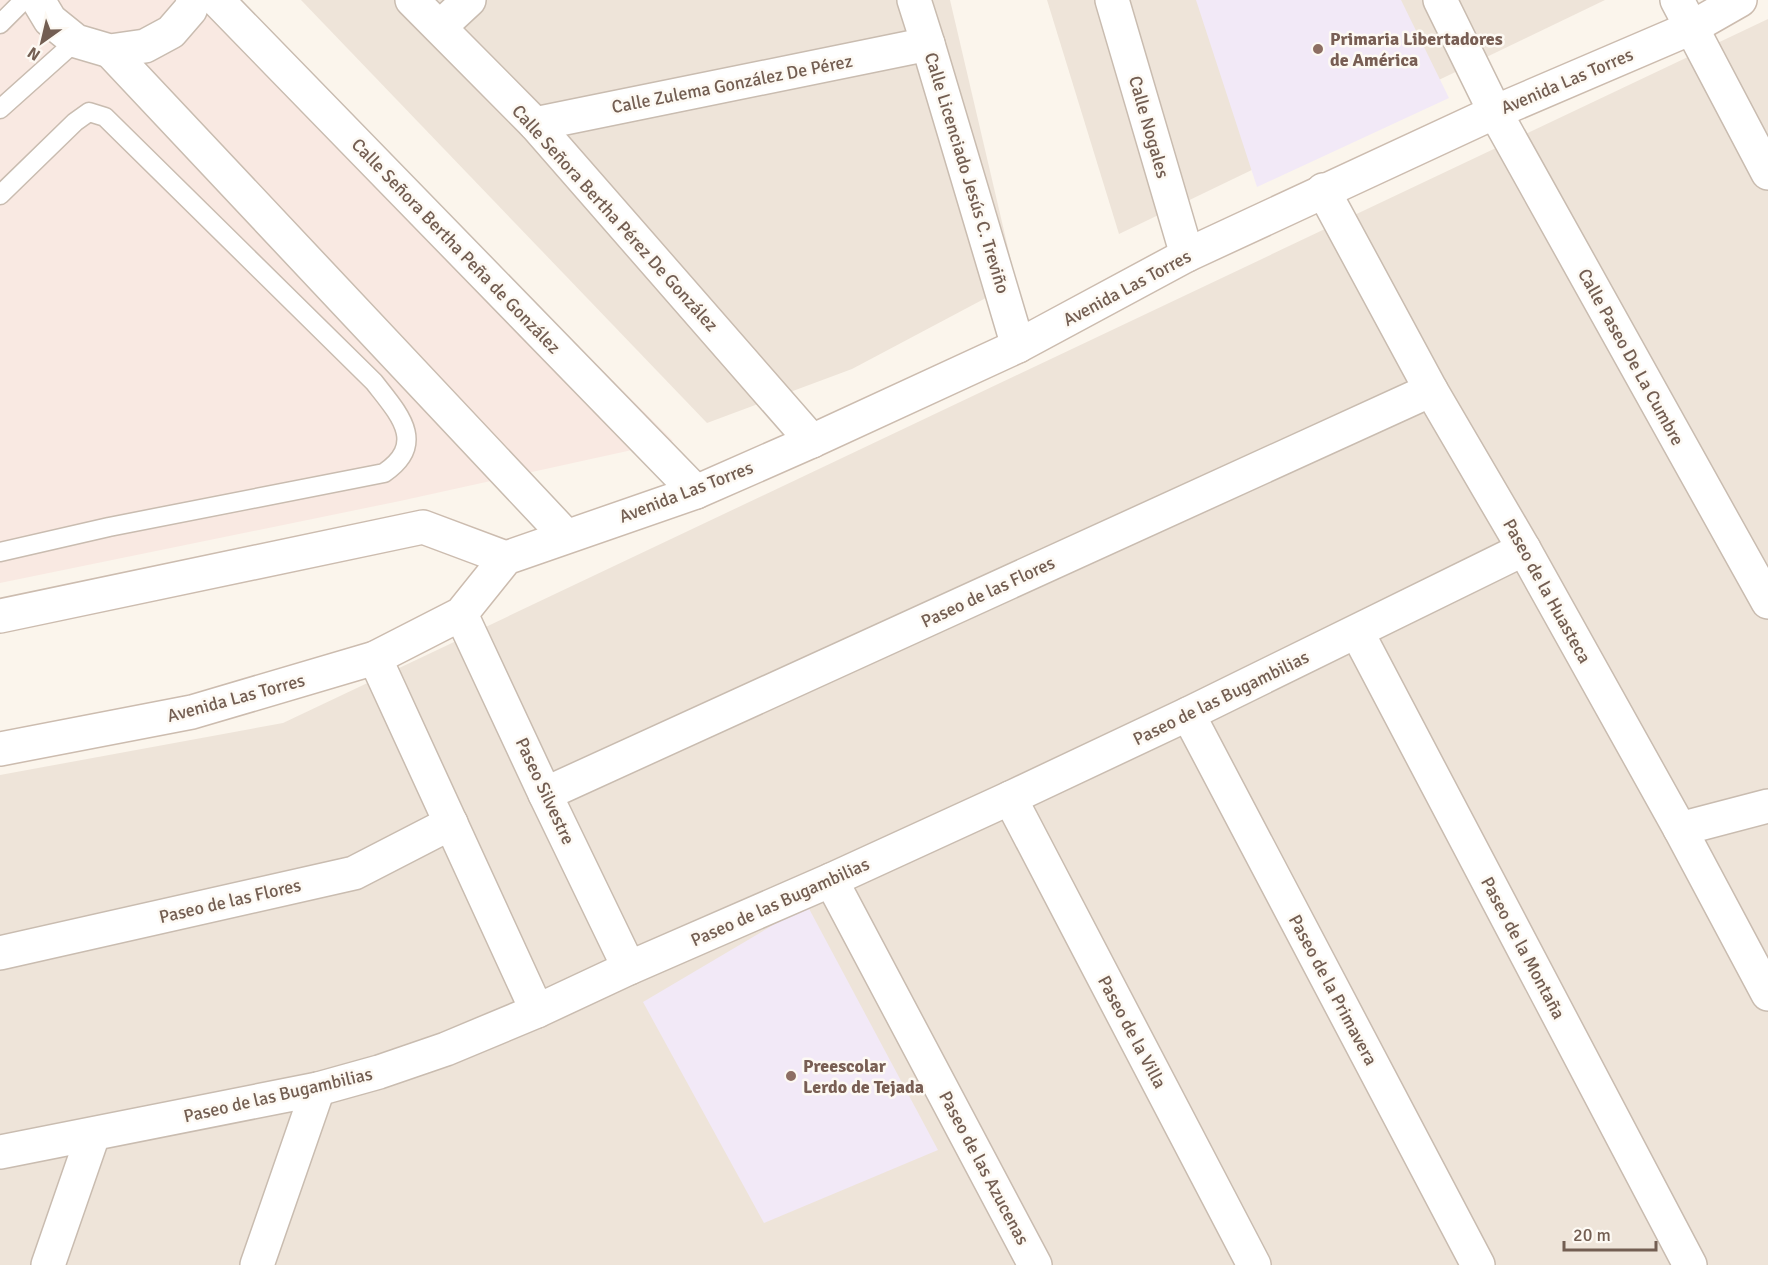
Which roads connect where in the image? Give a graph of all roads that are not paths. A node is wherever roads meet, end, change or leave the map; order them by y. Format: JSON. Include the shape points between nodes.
{"nodes":[{"id":1,"x":24,"y":0,"type":"edge"},
{"id":2,"x":38,"y":0,"type":"edge"},
{"id":3,"x":194,"y":0,"type":"edge"},
{"id":4,"x":217,"y":0,"type":"edge"},
{"id":5,"x":412,"y":0,"type":"edge"},
{"id":6,"x":469,"y":0,"type":"edge"},
{"id":7,"x":914,"y":0,"type":"edge"},
{"id":8,"x":1112,"y":0,"type":"edge"},
{"id":9,"x":1440,"y":0,"type":"edge"},
{"id":10,"x":1740,"y":0,"type":"edge"},
{"id":11,"x":1684,"y":14,"type":"edge"},
{"id":12,"x":0,"y":24,"type":"edge"},
{"id":13,"x":440,"y":27,"type":"junction"},
{"id":14,"x":76,"y":41,"type":"junction"},
{"id":15,"x":928,"y":45,"type":"junction"},
{"id":16,"x":110,"y":51,"type":"junction"},
{"id":17,"x":0,"y":109,"type":"edge"},
{"id":18,"x":1495,"y":112,"type":"junction"},
{"id":19,"x":535,"y":124,"type":"junction"},
{"id":20,"x":1768,"y":173,"type":"edge"},
{"id":21,"x":1323,"y":190,"type":"junction"},
{"id":22,"x":0,"y":195,"type":"edge"},
{"id":23,"x":1187,"y":255,"type":"junction"},
{"id":24,"x":1018,"y":346,"type":"junction"},
{"id":25,"x":1431,"y":390,"type":"junction"},
{"id":26,"x":812,"y":441,"type":"junction"},
{"id":27,"x":696,"y":492,"type":"junction"},
{"id":28,"x":566,"y":536,"type":"junction"},
{"id":29,"x":1524,"y":549,"type":"junction"},
{"id":30,"x":0,"y":552,"type":"edge"},
{"id":31,"x":506,"y":558,"type":"junction"},
{"id":32,"x":1768,"y":602,"type":"edge"},
{"id":33,"x":461,"y":614,"type":"junction"},
{"id":34,"x":0,"y":616,"type":"edge"},
{"id":35,"x":1356,"y":632,"type":"junction"},
{"id":36,"x":375,"y":658,"type":"junction"},
{"id":37,"x":1188,"y":714,"type":"junction"},
{"id":38,"x":0,"y":749,"type":"edge"},
{"id":39,"x":545,"y":794,"type":"junction"},
{"id":40,"x":1010,"y":798,"type":"junction"},
{"id":41,"x":1768,"y":806,"type":"edge"},
{"id":42,"x":450,"y":823,"type":"junction"},
{"id":43,"x":1680,"y":829,"type":"junction"},
{"id":44,"x":831,"y":880,"type":"junction"},
{"id":45,"x":0,"y":953,"type":"edge"},
{"id":46,"x":629,"y":968,"type":"junction"},
{"id":47,"x":1768,"y":994,"type":"edge"},
{"id":48,"x":537,"y":1011,"type":"junction"},
{"id":49,"x":318,"y":1089,"type":"junction"},
{"id":50,"x":93,"y":1135,"type":"junction"},
{"id":51,"x":0,"y":1152,"type":"edge"},
{"id":52,"x":48,"y":1265,"type":"edge"},
{"id":53,"x":257,"y":1265,"type":"edge"},
{"id":54,"x":1035,"y":1265,"type":"edge"},
{"id":55,"x":1254,"y":1265,"type":"edge"},
{"id":56,"x":1478,"y":1265,"type":"edge"},
{"id":57,"x":1690,"y":1265,"type":"edge"}],
"edges":[{"from":1,"to":12,"type":"lane"},
{"from":2,"to":14,"type":"street","via":[[50,20]]},
{"from":3,"to":16,"type":"street","via":[[171,32],[145,46]]},
{"from":4,"to":27,"type":"street","name":"Calle Señora Bertha Peña de González"},
{"from":5,"to":13,"type":"street","name":"Calle Señora Bertha Pérez De González"},
{"from":6,"to":13,"type":"street"},
{"from":7,"to":15,"type":"street","name":"Calle Licenciado Jesús C. Treviño"},
{"from":8,"to":23,"type":"street","name":"Calle Nogales"},
{"from":9,"to":18,"type":"street","name":"Calle Paseo De La Cumbre"},
{"from":10,"to":11,"type":"street","name":"Avenida Las Torres"},
{"from":11,"to":18,"type":"street","name":"Avenida Las Torres"},
{"from":11,"to":20,"type":"street"},
{"from":13,"to":19,"type":"street","name":"Calle Señora Bertha Pérez De González"},
{"from":14,"to":16,"type":"street"},
{"from":14,"to":17,"type":"lane"},
{"from":15,"to":19,"type":"street","name":"Calle Zulema González De Pérez"},
{"from":15,"to":24,"type":"street","name":"Calle Licenciado Jesús C. Treviño"},
{"from":16,"to":28,"type":"street"},
{"from":18,"to":21,"type":"street","name":"Avenida Las Torres"},
{"from":18,"to":32,"type":"street","name":"Calle Paseo De La Cumbre"},
{"from":19,"to":26,"type":"street","name":"Calle Señora Bertha Pérez De González"},
{"from":21,"to":23,"type":"street","name":"Avenida Las Torres"},
{"from":21,"to":25,"type":"street","name":"Paseo de la Huasteca"},
{"from":22,"to":30,"type":"lane","via":[[75,122],[89,112],[105,117],[374,382],[402,418],[407,442],[403,456],[384,473]]},
{"from":23,"to":24,"type":"street","name":"Avenida Las Torres"},
{"from":24,"to":26,"type":"street","name":"Avenida Las Torres"},
{"from":25,"to":29,"type":"street","name":"Paseo de la Huasteca"},
{"from":25,"to":39,"type":"street","name":"Paseo de las Flores"},
{"from":26,"to":27,"type":"street","name":"Avenida Las Torres"},
{"from":27,"to":28,"type":"street","name":"Avenida Las Torres"},
{"from":28,"to":31,"type":"street","name":"Avenida Las Torres"},
{"from":29,"to":35,"type":"street","name":"Paseo de las Bugambilias"},
{"from":29,"to":43,"type":"street","name":"Paseo de la Huasteca"},
{"from":31,"to":33,"type":"street","name":"Avenida Las Torres"},
{"from":31,"to":34,"type":"street","via":[[423,527]]},
{"from":33,"to":36,"type":"street","name":"Avenida Las Torres"},
{"from":33,"to":39,"type":"street","name":"Paseo Silvestre"},
{"from":35,"to":37,"type":"street","name":"Paseo de las Bugambilias"},
{"from":35,"to":57,"type":"street","name":"Paseo de la Montaña"},
{"from":36,"to":38,"type":"street","name":"Avenida Las Torres","via":[[192,712]]},
{"from":36,"to":42,"type":"street"},
{"from":37,"to":40,"type":"street","name":"Paseo de las Bugambilias"},
{"from":37,"to":56,"type":"street","name":"Paseo de la Primavera"},
{"from":39,"to":46,"type":"street","name":"Paseo Silvestre"},
{"from":40,"to":44,"type":"street","name":"Paseo de las Bugambilias"},
{"from":40,"to":55,"type":"street","name":"Paseo de la Villa"},
{"from":41,"to":43,"type":"street"},
{"from":42,"to":45,"type":"street","name":"Paseo de las Flores","via":[[354,873]]},
{"from":42,"to":48,"type":"street"},
{"from":43,"to":47,"type":"street","name":"Paseo de la Huasteca"},
{"from":44,"to":46,"type":"street","name":"Paseo de las Bugambilias"},
{"from":44,"to":54,"type":"street","name":"Paseo de las Azucenas"},
{"from":46,"to":48,"type":"street","name":"Paseo de las Bugambilias"},
{"from":48,"to":49,"type":"street","name":"Paseo de las Bugambilias","via":[[446,1049]]},
{"from":49,"to":50,"type":"street","name":"Paseo de las Bugambilias"},
{"from":49,"to":53,"type":"street"},
{"from":50,"to":51,"type":"street","name":"Paseo de las Bugambilias"},
{"from":50,"to":52,"type":"street"}]}
